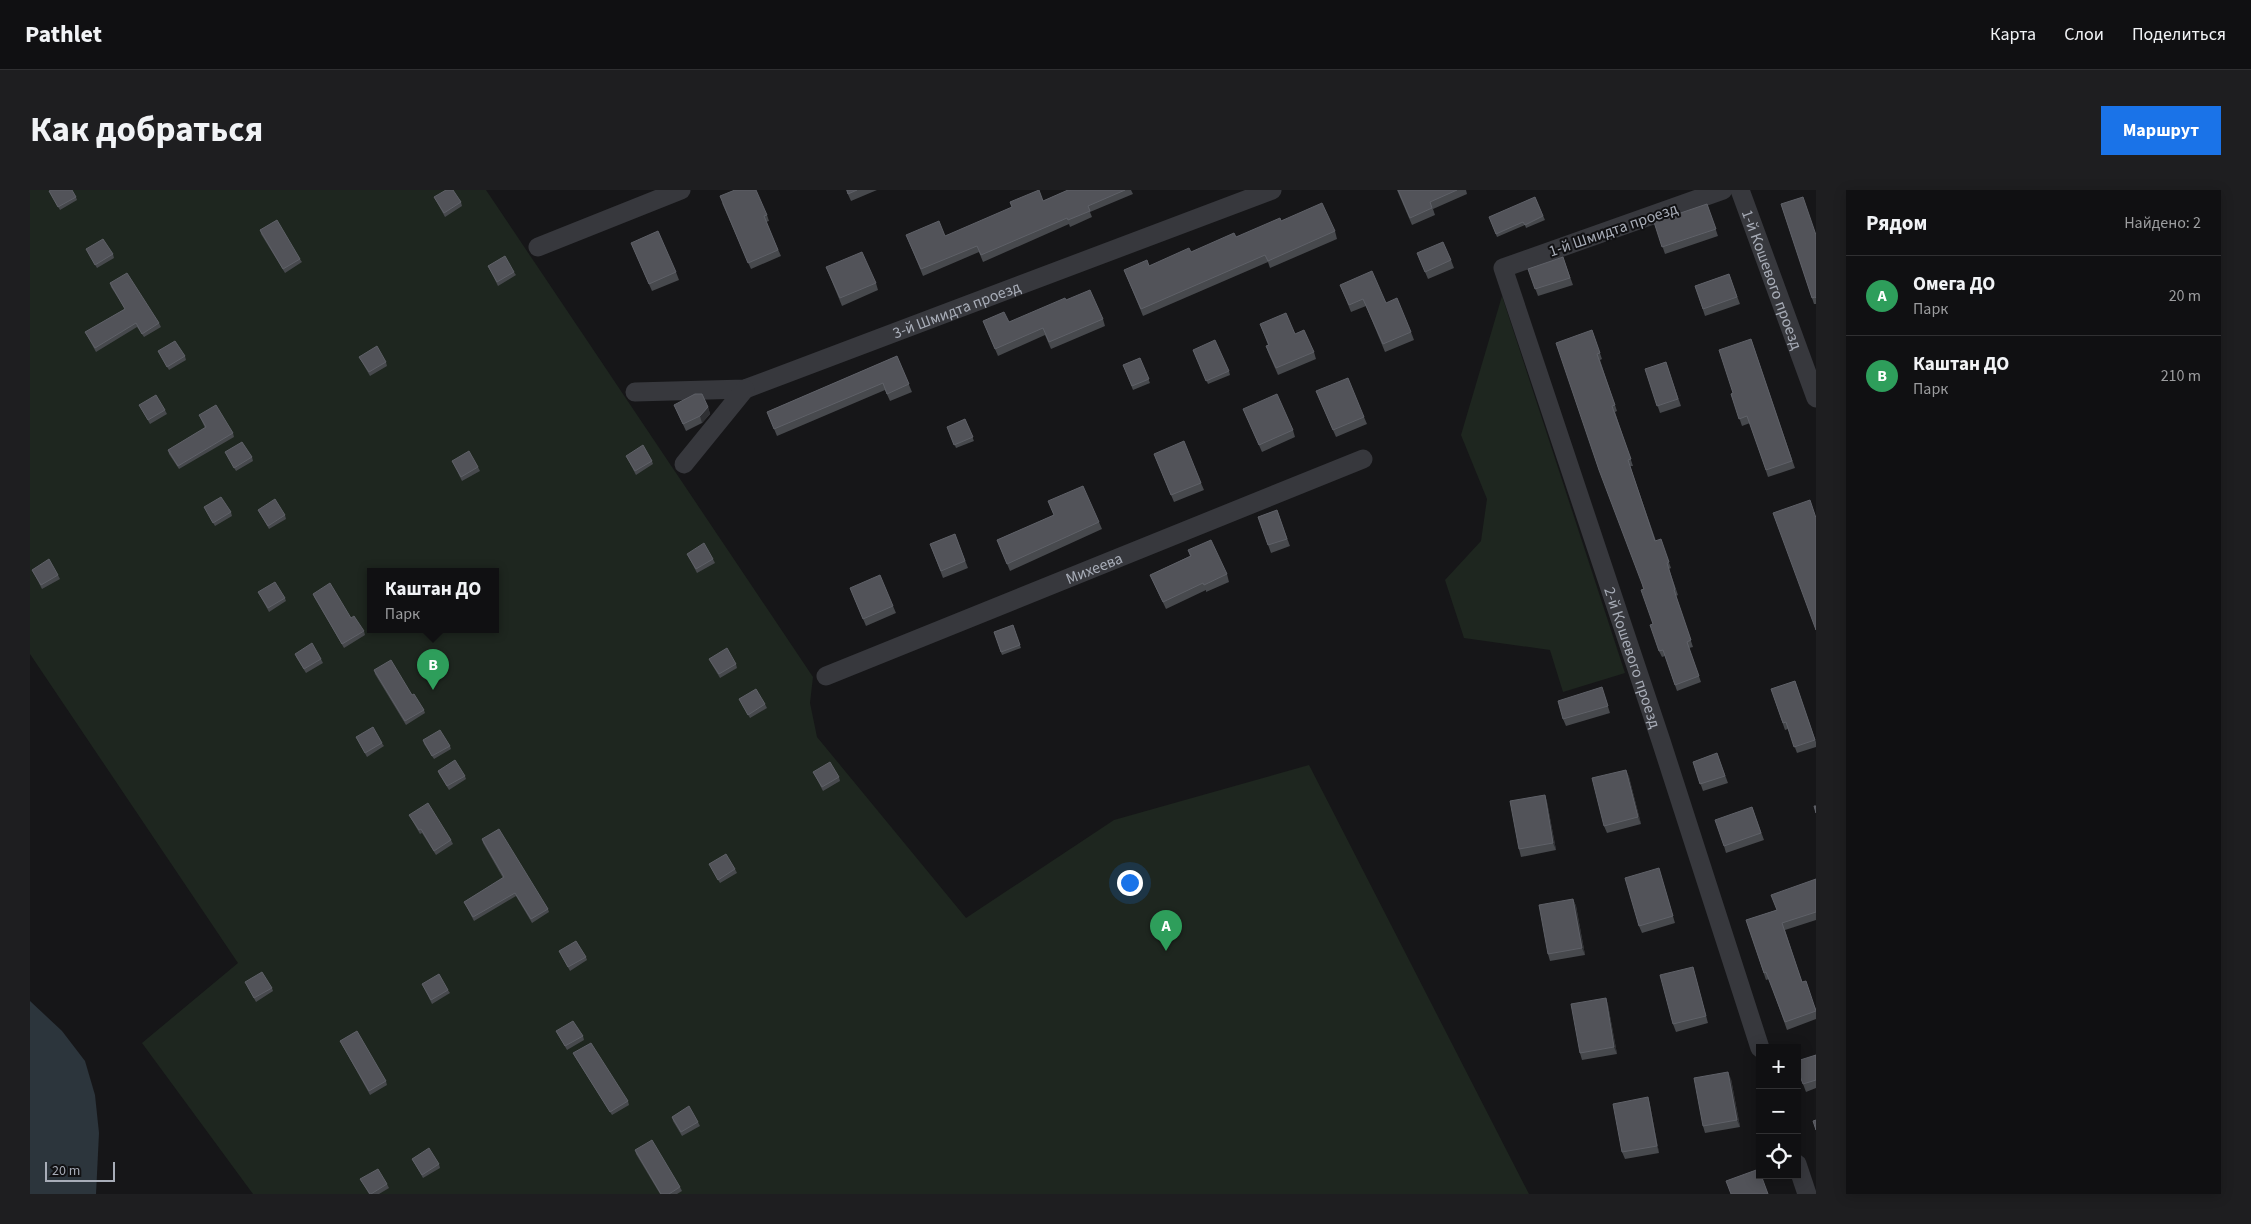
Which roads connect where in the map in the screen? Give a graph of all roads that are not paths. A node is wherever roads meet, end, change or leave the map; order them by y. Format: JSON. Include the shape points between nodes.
{"nodes":[{"id":1,"x":680,"y":190,"type":"edge"},
{"id":2,"x":1272,"y":190,"type":"edge"},
{"id":3,"x":1723,"y":190,"type":"edge"},
{"id":4,"x":1740,"y":190,"type":"edge"},
{"id":5,"x":538,"y":247,"type":"dead end"},
{"id":6,"x":1503,"y":268,"type":"joint"},
{"id":7,"x":745,"y":389,"type":"junction"},
{"id":8,"x":635,"y":392,"type":"dead end"},
{"id":9,"x":1816,"y":398,"type":"edge"},
{"id":10,"x":1363,"y":458,"type":"dead end"},
{"id":11,"x":684,"y":464,"type":"dead end"},
{"id":12,"x":826,"y":676,"type":"dead end"},
{"id":13,"x":1759,"y":1044,"type":"edge"},
{"id":14,"x":1801,"y":1176,"type":"edge"},
{"id":15,"x":1807,"y":1194,"type":"edge"}],
"edges":[{"from":1,"to":5,"type":"street"},
{"from":2,"to":7,"type":"street","name":"3-й Шмидта проезд"},
{"from":3,"to":6,"type":"street","name":"1-й Шмидта проезд"},
{"from":4,"to":9,"type":"street","name":"1-й Кошевого проезд"},
{"from":6,"to":13,"type":"street","name":"2-й Кошевого проезд"},
{"from":7,"to":8,"type":"street","name":"3-й Шмидта проезд"},
{"from":7,"to":11,"type":"street"},
{"from":10,"to":12,"type":"street","name":"Михеева"},
{"from":14,"to":15,"type":"street"}]}
